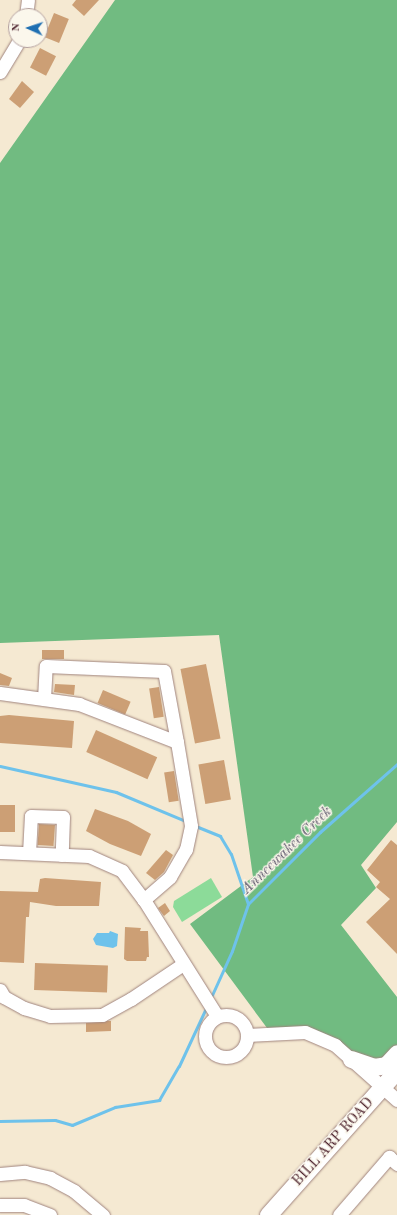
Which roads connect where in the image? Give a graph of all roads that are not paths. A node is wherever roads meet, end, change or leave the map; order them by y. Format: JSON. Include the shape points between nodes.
{"nodes":[{"id":1,"x":14,"y":48,"type":"edge"},
{"id":2,"x":0,"y":72,"type":"edge"},
{"id":3,"x":0,"y":693,"type":"edge"},
{"id":4,"x":44,"y":699,"type":"junction"},
{"id":5,"x":178,"y":742,"type":"junction"},
{"id":6,"x":0,"y":852,"type":"edge"},
{"id":7,"x":29,"y":853,"type":"junction"},
{"id":8,"x":62,"y":855,"type":"junction"},
{"id":9,"x":144,"y":900,"type":"junction"},
{"id":10,"x":183,"y":964,"type":"junction"},
{"id":11,"x":0,"y":990,"type":"edge"},
{"id":12,"x":217,"y":1016,"type":"junction"},
{"id":13,"x":247,"y":1035,"type":"junction"},
{"id":14,"x":397,"y":1053,"type":"edge"},
{"id":15,"x":351,"y":1059,"type":"junction"},
{"id":16,"x":397,"y":1070,"type":"edge"},
{"id":17,"x":382,"y":1086,"type":"junction"},
{"id":18,"x":397,"y":1100,"type":"edge"},
{"id":19,"x":397,"y":1164,"type":"edge"},
{"id":20,"x":0,"y":1174,"type":"edge"},
{"id":21,"x":0,"y":1205,"type":"edge"},
{"id":22,"x":50,"y":1215,"type":"edge"},
{"id":23,"x":103,"y":1215,"type":"edge"},
{"id":24,"x":268,"y":1215,"type":"edge"},
{"id":25,"x":339,"y":1215,"type":"edge"}],
"edges":[{"from":1,"to":2,"type":"street"},
{"from":3,"to":4,"type":"street"},
{"from":4,"to":5,"type":"street","via":[[79,704]]},
{"from":4,"to":5,"type":"street","via":[[46,666],[164,671]]},
{"from":5,"to":9,"type":"street","via":[[191,826],[186,849],[170,877]]},
{"from":6,"to":7,"type":"street"},
{"from":7,"to":8,"type":"street"},
{"from":7,"to":8,"type":"street","via":[[31,816],[63,817]]},
{"from":8,"to":9,"type":"street","via":[[89,856],[122,871]]},
{"from":9,"to":10,"type":"street"},
{"from":10,"to":11,"type":"street","via":[[102,1015],[50,1016],[24,1008],[4,997]]},
{"from":10,"to":12,"type":"street"},
{"from":12,"to":13,"type":"street","via":[[235,1017],[242,1023]]},
{"from":12,"to":13,"type":"street","via":[[210,1021],[206,1043],[219,1057],[241,1052]]},
{"from":13,"to":15,"type":"street","via":[[304,1032],[335,1045]]},
{"from":14,"to":15,"type":"main road","via":[[386,1065],[374,1067]]},
{"from":15,"to":17,"type":"street"},
{"from":16,"to":17,"type":"main road","name":"BILL ARP ROAD"},
{"from":17,"to":18,"type":"street"},
{"from":17,"to":24,"type":"main road","name":"BILL ARP ROAD"},
{"from":19,"to":25,"type":"street","via":[[389,1157]]},
{"from":20,"to":23,"type":"street","via":[[25,1172],[50,1178],[74,1191]]},
{"from":21,"to":22,"type":"street","via":[[24,1205]]}]}
